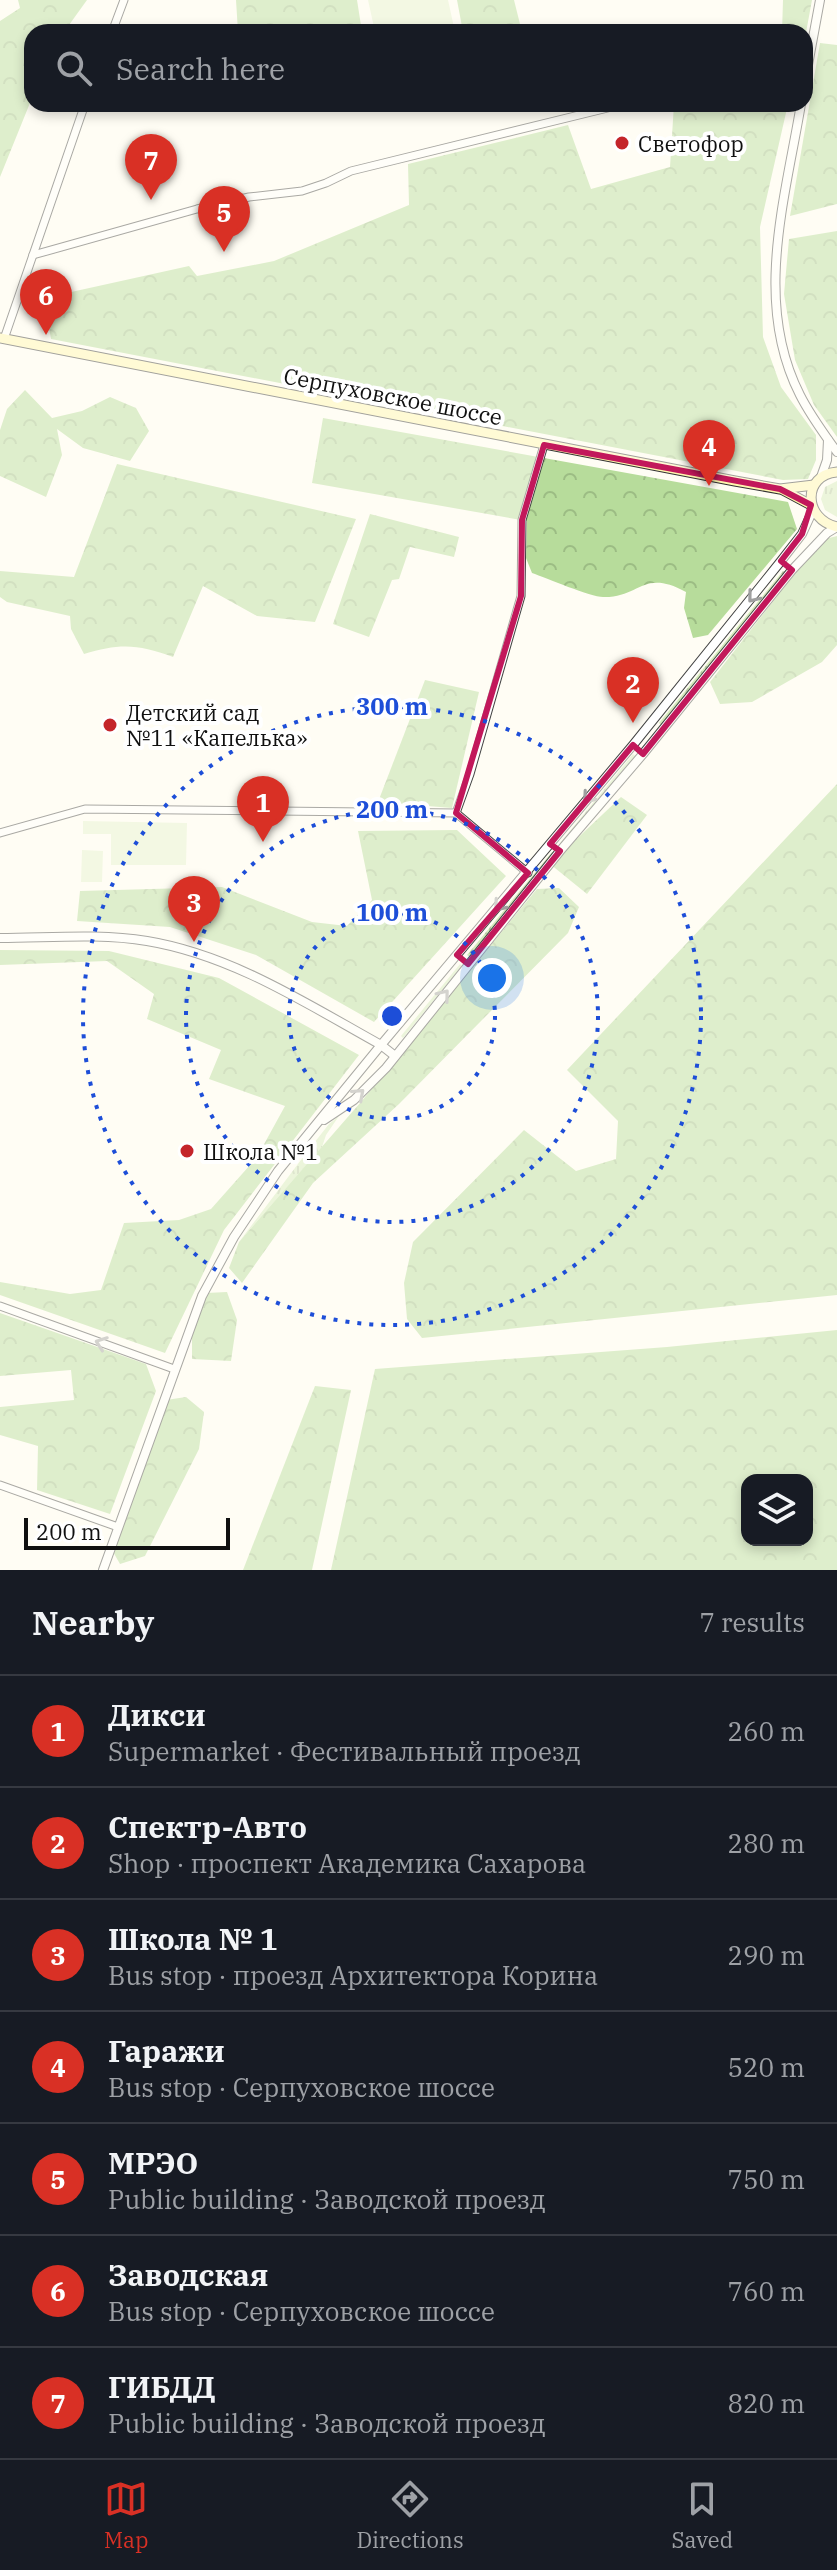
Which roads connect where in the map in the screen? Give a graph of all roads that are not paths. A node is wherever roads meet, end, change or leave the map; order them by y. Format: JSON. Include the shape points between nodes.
{"nodes":[{"id":1,"x":124,"y":0,"type":"edge"},
{"id":2,"x":820,"y":0,"type":"edge"},
{"id":3,"x":115,"y":24,"type":"edge"},
{"id":4,"x":813,"y":32,"type":"edge"},
{"id":5,"x":82,"y":112,"type":"edge"},
{"id":6,"x":591,"y":112,"type":"edge"},
{"id":7,"x":800,"y":112,"type":"edge"},
{"id":8,"x":33,"y":255,"type":"junction"},
{"id":9,"x":2,"y":338,"type":"edge"},
{"id":10,"x":828,"y":439,"type":"junction"},
{"id":11,"x":544,"y":445,"type":"junction"},
{"id":12,"x":837,"y":452,"type":"edge"},
{"id":13,"x":837,"y":472,"type":"edge"},
{"id":14,"x":818,"y":481,"type":"junction"},
{"id":15,"x":780,"y":489,"type":"junction"},
{"id":16,"x":812,"y":508,"type":"junction"},
{"id":17,"x":837,"y":527,"type":"edge"},
{"id":18,"x":781,"y":561,"type":"junction"},
{"id":19,"x":792,"y":570,"type":"junction"},
{"id":20,"x":633,"y":745,"type":"junction"},
{"id":21,"x":643,"y":754,"type":"junction"},
{"id":22,"x":456,"y":813,"type":"junction"},
{"id":23,"x":0,"y":833,"type":"edge"},
{"id":24,"x":550,"y":844,"type":"junction"},
{"id":25,"x":560,"y":851,"type":"junction"},
{"id":26,"x":528,"y":873,"type":"junction"},
{"id":27,"x":0,"y":938,"type":"edge"},
{"id":28,"x":457,"y":955,"type":"junction"},
{"id":29,"x":468,"y":964,"type":"junction"},
{"id":30,"x":381,"y":1045,"type":"junction"},
{"id":31,"x":395,"y":1056,"type":"junction"},
{"id":32,"x":317,"y":1125,"type":"junction"},
{"id":33,"x":0,"y":1306,"type":"edge"},
{"id":34,"x":174,"y":1369,"type":"junction"},
{"id":35,"x":0,"y":1485,"type":"edge"},
{"id":36,"x":118,"y":1527,"type":"junction"},
{"id":37,"x":103,"y":1570,"type":"edge"}],
"edges":[{"from":1,"to":3,"type":"street"},
{"from":2,"to":4,"type":"street"},
{"from":5,"to":8,"type":"street"},
{"from":6,"to":8,"type":"street","via":[[351,171],[302,191],[197,209]]},
{"from":7,"to":10,"type":"street","via":[[774,292],[786,361]]},
{"from":8,"to":9,"type":"street"},
{"from":9,"to":11,"type":"main road","name":"Серпуховское шоссе"},
{"from":10,"to":12,"type":"street"},
{"from":10,"to":14,"type":"street"},
{"from":11,"to":15,"type":"main road","name":"Серпуховское шоссе"},
{"from":11,"to":22,"type":"street","via":[[522,520],[521,596]]},
{"from":13,"to":14,"type":"main road"},
{"from":14,"to":15,"type":"main road"},
{"from":14,"to":16,"type":"main road"},
{"from":15,"to":16,"type":"main road"},
{"from":16,"to":17,"type":"main road","via":[[819,519]]},
{"from":16,"to":18,"type":"street","via":[[802,534]]},
{"from":17,"to":19,"type":"street"},
{"from":18,"to":19,"type":"street"},
{"from":18,"to":20,"type":"street","one_way":true},
{"from":19,"to":21,"type":"street"},
{"from":20,"to":21,"type":"street"},
{"from":20,"to":24,"type":"street","one_way":true},
{"from":21,"to":25,"type":"street"},
{"from":22,"to":23,"type":"street","via":[[85,809]]},
{"from":22,"to":26,"type":"street"},
{"from":24,"to":25,"type":"street"},
{"from":24,"to":26,"type":"street"},
{"from":25,"to":29,"type":"street"},
{"from":26,"to":28,"type":"street","one_way":true},
{"from":27,"to":30,"type":"street","via":[[146,940],[177,948],[273,985]]},
{"from":28,"to":29,"type":"street"},
{"from":28,"to":30,"type":"street"},
{"from":31,"to":29,"type":"street","one_way":true},
{"from":30,"to":31,"type":"street"},
{"from":30,"to":32,"type":"street"},
{"from":32,"to":31,"type":"street","one_way":true,"via":[[354,1100]]},
{"from":32,"to":34,"type":"street","via":[[234,1237],[202,1296]]},
{"from":34,"to":33,"type":"street","one_way":true},
{"from":34,"to":36,"type":"street"},
{"from":35,"to":36,"type":"street"},
{"from":36,"to":37,"type":"street"}]}
